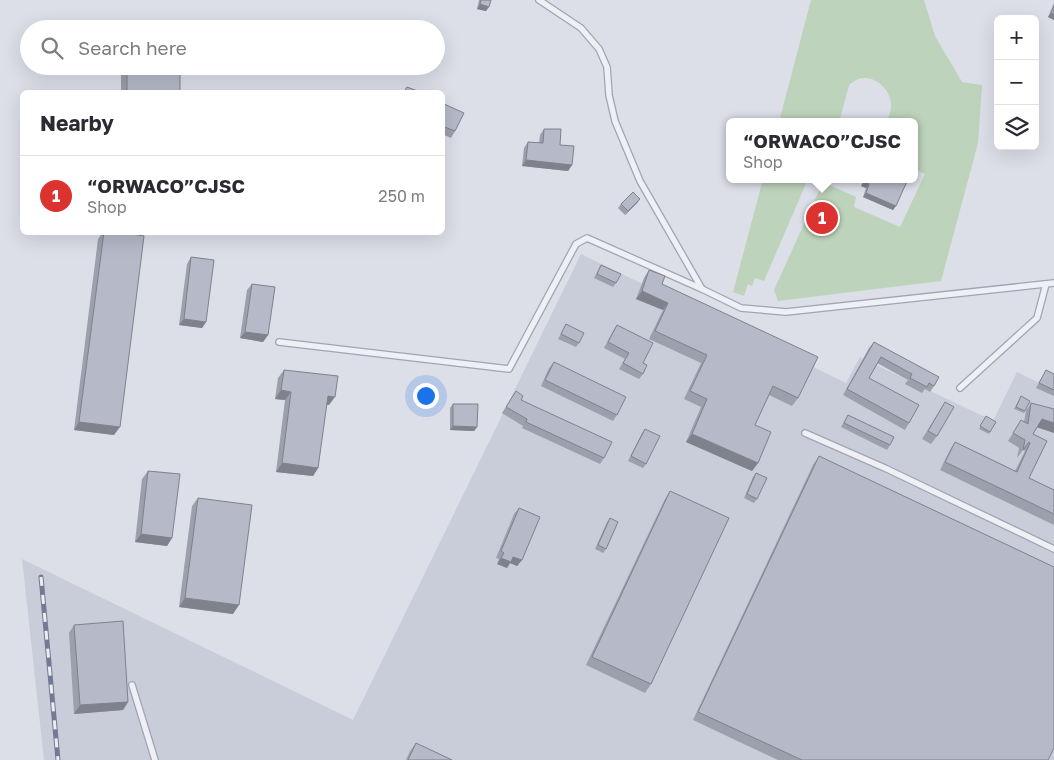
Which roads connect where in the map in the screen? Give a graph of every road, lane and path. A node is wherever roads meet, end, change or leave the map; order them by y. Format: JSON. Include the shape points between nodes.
{"nodes":[{"id":1,"x":539,"y":0,"type":"edge"},
{"id":2,"x":1054,"y":283,"type":"edge"},
{"id":3,"x":1046,"y":284,"type":"junction"},
{"id":4,"x":702,"y":289,"type":"junction"},
{"id":5,"x":279,"y":342,"type":"dead end"},
{"id":6,"x":960,"y":388,"type":"dead end"},
{"id":7,"x":805,"y":432,"type":"dead end"},
{"id":8,"x":1054,"y":549,"type":"edge"},
{"id":9,"x":132,"y":685,"type":"dead end"},
{"id":10,"x":155,"y":760,"type":"edge"}],
"edges":[{"from":1,"to":4,"type":"lane","via":[[581,28],[599,49],[607,67],[608,95],[615,121],[640,181]]},
{"from":2,"to":3,"type":"lane"},
{"from":3,"to":4,"type":"lane","via":[[786,312],[741,308]]},
{"from":3,"to":6,"type":"lane","via":[[1037,318]]},
{"from":4,"to":5,"type":"lane","via":[[587,238],[576,244],[509,369]]},
{"from":7,"to":8,"type":"lane"},
{"from":9,"to":10,"type":"lane"}]}
